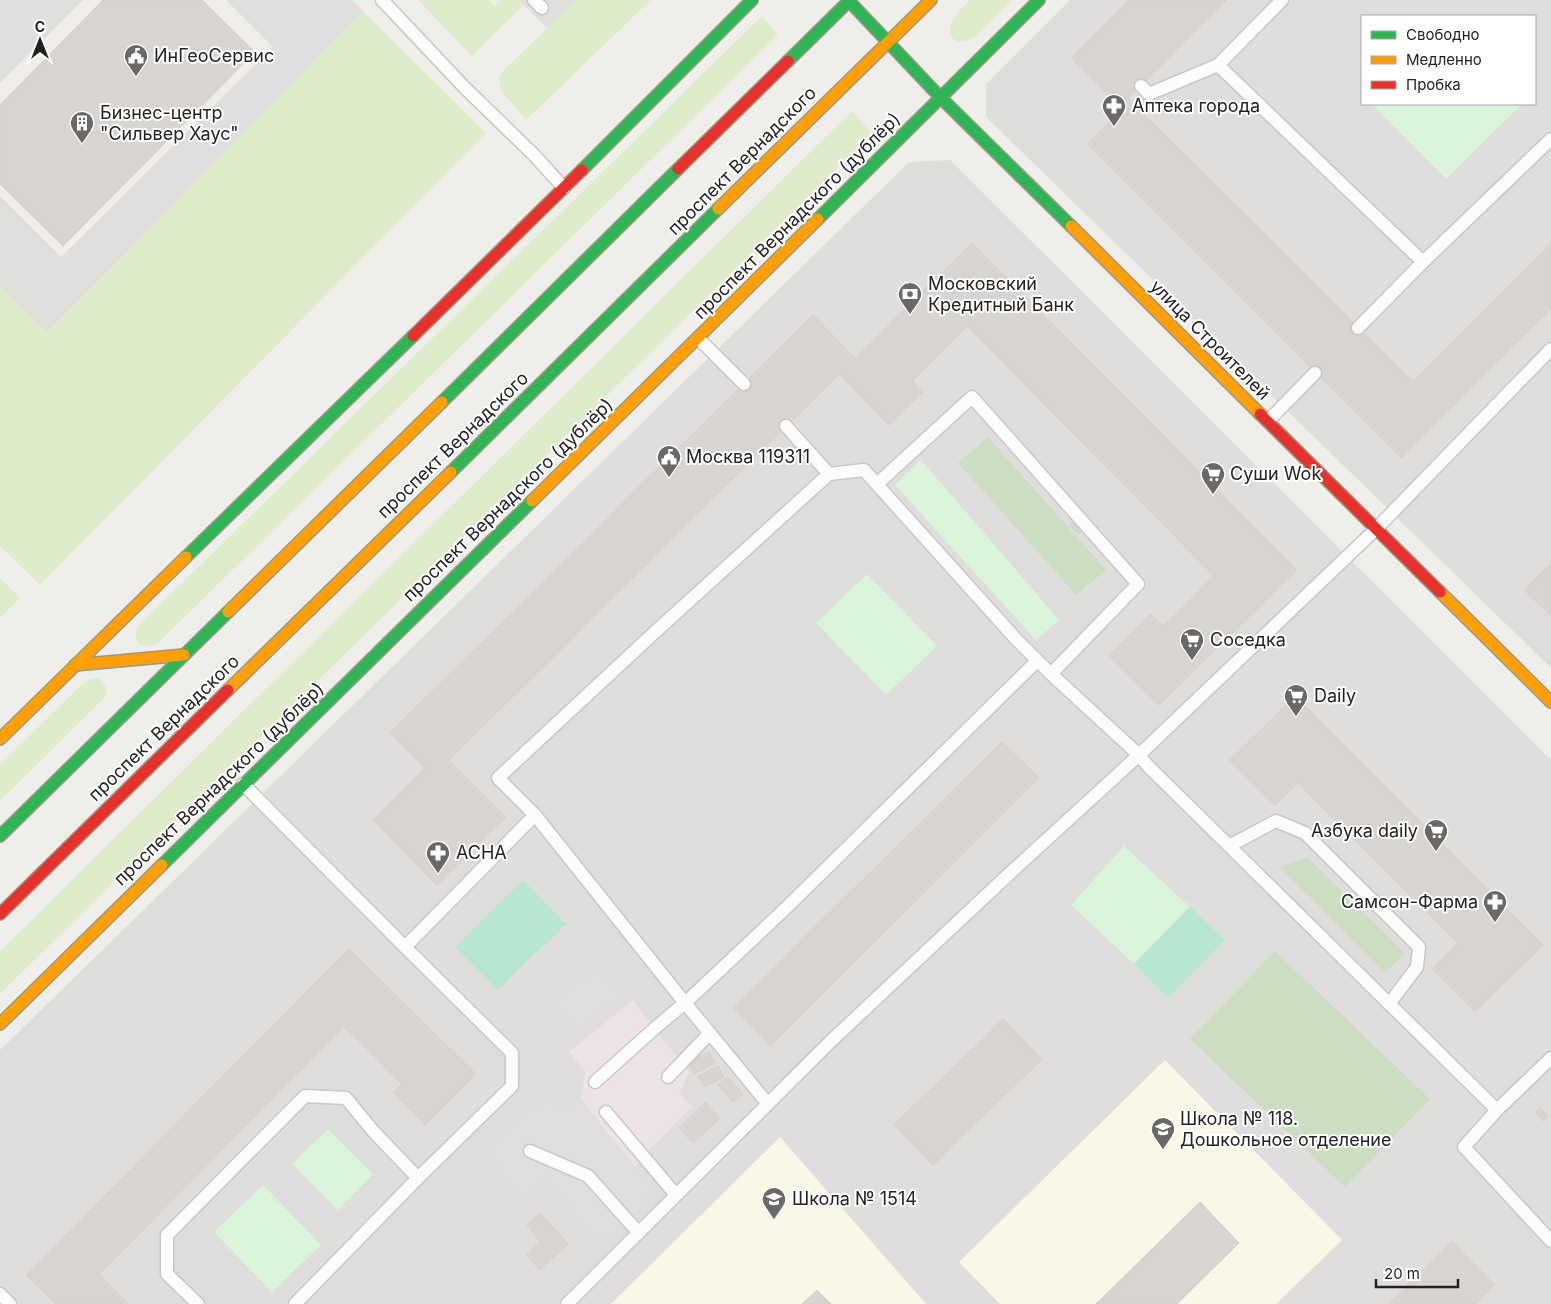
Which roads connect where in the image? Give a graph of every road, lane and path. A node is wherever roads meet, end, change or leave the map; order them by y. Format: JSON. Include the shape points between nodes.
{"nodes":[{"id":1,"x":382,"y":0,"type":"edge"},
{"id":2,"x":752,"y":0,"type":"edge"},
{"id":3,"x":849,"y":0,"type":"edge"},
{"id":4,"x":931,"y":0,"type":"edge"},
{"id":5,"x":1039,"y":0,"type":"edge"},
{"id":6,"x":1282,"y":0,"type":"edge"},
{"id":7,"x":889,"y":41,"type":"junction"},
{"id":8,"x":1218,"y":65,"type":"junction"},
{"id":9,"x":1141,"y":86,"type":"dead end"},
{"id":10,"x":941,"y":98,"type":"junction"},
{"id":11,"x":1551,"y":139,"type":"edge"},
{"id":12,"x":564,"y":188,"type":"junction"},
{"id":13,"x":1423,"y":262,"type":"junction"},
{"id":14,"x":1358,"y":328,"type":"dead end"},
{"id":15,"x":698,"y":338,"type":"junction"},
{"id":16,"x":1551,"y":349,"type":"edge"},
{"id":17,"x":1315,"y":373,"type":"dead end"},
{"id":18,"x":744,"y":384,"type":"dead end"},
{"id":19,"x":1268,"y":421,"type":"junction"},
{"id":20,"x":786,"y":426,"type":"dead end"},
{"id":21,"x":829,"y":474,"type":"junction"},
{"id":22,"x":877,"y":484,"type":"junction"},
{"id":23,"x":1376,"y":529,"type":"junction"},
{"id":24,"x":184,"y":655,"type":"junction"},
{"id":25,"x":1037,"y":661,"type":"junction"},
{"id":26,"x":75,"y":665,"type":"junction"},
{"id":27,"x":1051,"y":674,"type":"junction"},
{"id":28,"x":1551,"y":702,"type":"edge"},
{"id":29,"x":0,"y":739,"type":"edge"},
{"id":30,"x":1139,"y":755,"type":"junction"},
{"id":31,"x":243,"y":784,"type":"junction"},
{"id":32,"x":535,"y":815,"type":"junction"},
{"id":33,"x":0,"y":836,"type":"edge"},
{"id":34,"x":1229,"y":846,"type":"junction"},
{"id":35,"x":0,"y":914,"type":"edge"},
{"id":36,"x":405,"y":947,"type":"junction"},
{"id":37,"x":685,"y":1003,"type":"junction"},
{"id":38,"x":1390,"y":1004,"type":"junction"},
{"id":39,"x":0,"y":1024,"type":"edge"},
{"id":40,"x":710,"y":1033,"type":"junction"},
{"id":41,"x":1551,"y":1058,"type":"edge"},
{"id":42,"x":668,"y":1077,"type":"dead end"},
{"id":43,"x":596,"y":1082,"type":"dead end"},
{"id":44,"x":768,"y":1104,"type":"junction"},
{"id":45,"x":1497,"y":1110,"type":"junction"},
{"id":46,"x":606,"y":1112,"type":"dead end"},
{"id":47,"x":530,"y":1150,"type":"dead end"},
{"id":48,"x":418,"y":1178,"type":"junction"},
{"id":49,"x":676,"y":1195,"type":"junction"},
{"id":50,"x":638,"y":1232,"type":"junction"},
{"id":51,"x":1551,"y":1241,"type":"edge"},
{"id":52,"x":0,"y":1294,"type":"edge"},
{"id":53,"x":10,"y":1304,"type":"edge"},
{"id":54,"x":198,"y":1304,"type":"edge"},
{"id":55,"x":295,"y":1304,"type":"edge"},
{"id":56,"x":566,"y":1304,"type":"edge"}],
"edges":[{"from":1,"to":12,"type":"lane"},
{"from":2,"to":12,"type":"street"},
{"from":3,"to":7,"type":"street","name":"улица Строителей"},
{"from":3,"to":24,"type":"street","name":"проспект Вернадского"},
{"from":4,"to":7,"type":"street","name":"проспект Вернадского"},
{"from":5,"to":10,"type":"street","name":"проспект Вернадского (дублёр)"},
{"from":6,"to":8,"type":"lane"},
{"from":7,"to":10,"type":"street","name":"улица Строителей"},
{"from":7,"to":35,"type":"street","name":"проспект Вернадского"},
{"from":8,"to":9,"type":"lane","via":[[1149,94]]},
{"from":8,"to":13,"type":"lane"},
{"from":10,"to":15,"type":"street","name":"проспект Вернадского (дублёр)"},
{"from":10,"to":19,"type":"street","name":"улица Строителей"},
{"from":11,"to":13,"type":"lane"},
{"from":12,"to":26,"type":"street"},
{"from":13,"to":14,"type":"lane"},
{"from":15,"to":18,"type":"lane"},
{"from":15,"to":31,"type":"street","name":"проспект Вернадского (дублёр)"},
{"from":16,"to":23,"type":"lane"},
{"from":17,"to":19,"type":"lane"},
{"from":19,"to":23,"type":"street","name":"улица Строителей"},
{"from":20,"to":21,"type":"lane"},
{"from":21,"to":22,"type":"lane","via":[[864,470]]},
{"from":21,"to":32,"type":"lane","via":[[498,778]]},
{"from":22,"to":25,"type":"lane"},
{"from":22,"to":27,"type":"lane","via":[[972,397],[1138,584]]},
{"from":23,"to":28,"type":"street","name":"улица Строителей"},
{"from":23,"to":30,"type":"lane"},
{"from":24,"to":26,"type":"street"},
{"from":24,"to":33,"type":"street","name":"проспект Вернадского"},
{"from":25,"to":27,"type":"lane"},
{"from":25,"to":37,"type":"lane"},
{"from":26,"to":29,"type":"street"},
{"from":27,"to":30,"type":"lane"},
{"from":30,"to":34,"type":"lane"},
{"from":30,"to":44,"type":"lane","via":[[832,1040]]},
{"from":31,"to":36,"type":"lane"},
{"from":31,"to":39,"type":"street","name":"проспект Вернадского (дублёр)"},
{"from":32,"to":36,"type":"lane"},
{"from":32,"to":37,"type":"lane"},
{"from":34,"to":38,"type":"lane"},
{"from":34,"to":38,"type":"lane","via":[[1276,821],[1305,832],[1419,947],[1417,967]]},
{"from":36,"to":48,"type":"lane","via":[[512,1054],[512,1086]]},
{"from":37,"to":40,"type":"lane"},
{"from":37,"to":43,"type":"lane"},
{"from":38,"to":45,"type":"lane"},
{"from":40,"to":42,"type":"lane"},
{"from":40,"to":44,"type":"lane"},
{"from":41,"to":45,"type":"lane"},
{"from":44,"to":49,"type":"lane"},
{"from":45,"to":51,"type":"lane","via":[[1464,1147]]},
{"from":46,"to":49,"type":"lane"},
{"from":47,"to":50,"type":"lane","via":[[588,1176]]},
{"from":48,"to":54,"type":"lane","via":[[372,1131],[346,1098],[305,1096],[167,1235],[167,1274]]},
{"from":48,"to":55,"type":"lane"},
{"from":49,"to":50,"type":"lane"},
{"from":50,"to":56,"type":"lane"},
{"from":52,"to":53,"type":"lane"}]}
